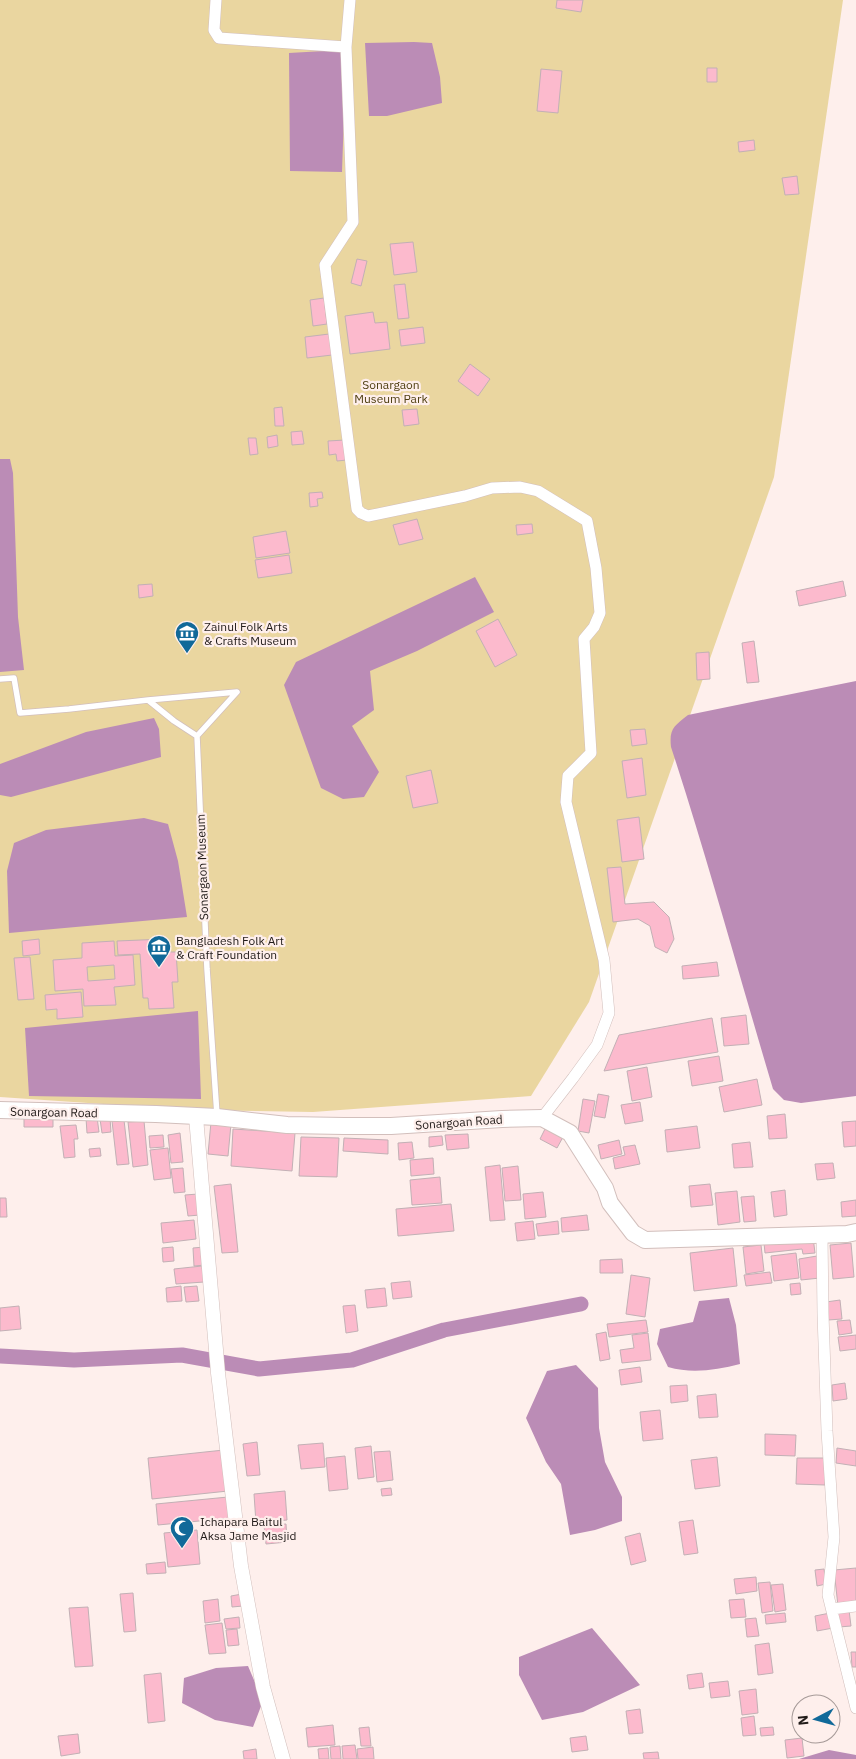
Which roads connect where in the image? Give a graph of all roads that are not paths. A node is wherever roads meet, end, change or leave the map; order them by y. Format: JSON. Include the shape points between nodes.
{"nodes":[{"id":1,"x":216,"y":0,"type":"edge"},
{"id":2,"x":350,"y":0,"type":"edge"},
{"id":3,"x":346,"y":47,"type":"junction"},
{"id":4,"x":0,"y":679,"type":"edge"},
{"id":5,"x":148,"y":700,"type":"junction"},
{"id":6,"x":197,"y":736,"type":"junction"},
{"id":7,"x":0,"y":1110,"type":"edge"},
{"id":8,"x":196,"y":1117,"type":"junction"},
{"id":9,"x":217,"y":1117,"type":"junction"},
{"id":10,"x":542,"y":1118,"type":"junction"},
{"id":11,"x":856,"y":1232,"type":"edge"},
{"id":12,"x":822,"y":1235,"type":"junction"},
{"id":13,"x":856,"y":1606,"type":"edge"},
{"id":14,"x":832,"y":1608,"type":"junction"},
{"id":15,"x":856,"y":1708,"type":"edge"},
{"id":16,"x":283,"y":1759,"type":"edge"}],
"edges":[{"from":1,"to":3,"type":"street","via":[[214,30],[218,38]]},
{"from":2,"to":3,"type":"street"},
{"from":3,"to":10,"type":"street","via":[[353,222],[326,264],[357,509],[368,516],[492,488],[520,487],[538,492],[587,521],[594,558],[600,613],[584,639],[590,753],[568,776],[566,802],[604,960],[609,1012],[597,1044]]},
{"from":4,"to":5,"type":"lane","via":[[14,678],[20,713]]},
{"from":5,"to":6,"type":"lane"},
{"from":5,"to":6,"type":"lane","via":[[237,692]]},
{"from":6,"to":9,"type":"lane","name":"Sonargaon Museum"},
{"from":7,"to":8,"type":"main road","name":"Sonargoan Road"},
{"from":8,"to":9,"type":"main road","name":"Sonargoan Road"},
{"from":8,"to":16,"type":"street","via":[[218,1373],[240,1557],[263,1687]]},
{"from":9,"to":10,"type":"main road","name":"Sonargoan Road","via":[[287,1125],[344,1126]]},
{"from":10,"to":12,"type":"main road","name":"Sonargoan Road","via":[[570,1133],[605,1188],[610,1203],[632,1233],[645,1240]]},
{"from":11,"to":12,"type":"main road","name":"Sonargoan Road"},
{"from":12,"to":14,"type":"street","via":[[834,1537],[828,1595]]},
{"from":13,"to":14,"type":"street"},
{"from":14,"to":15,"type":"street"}]}
